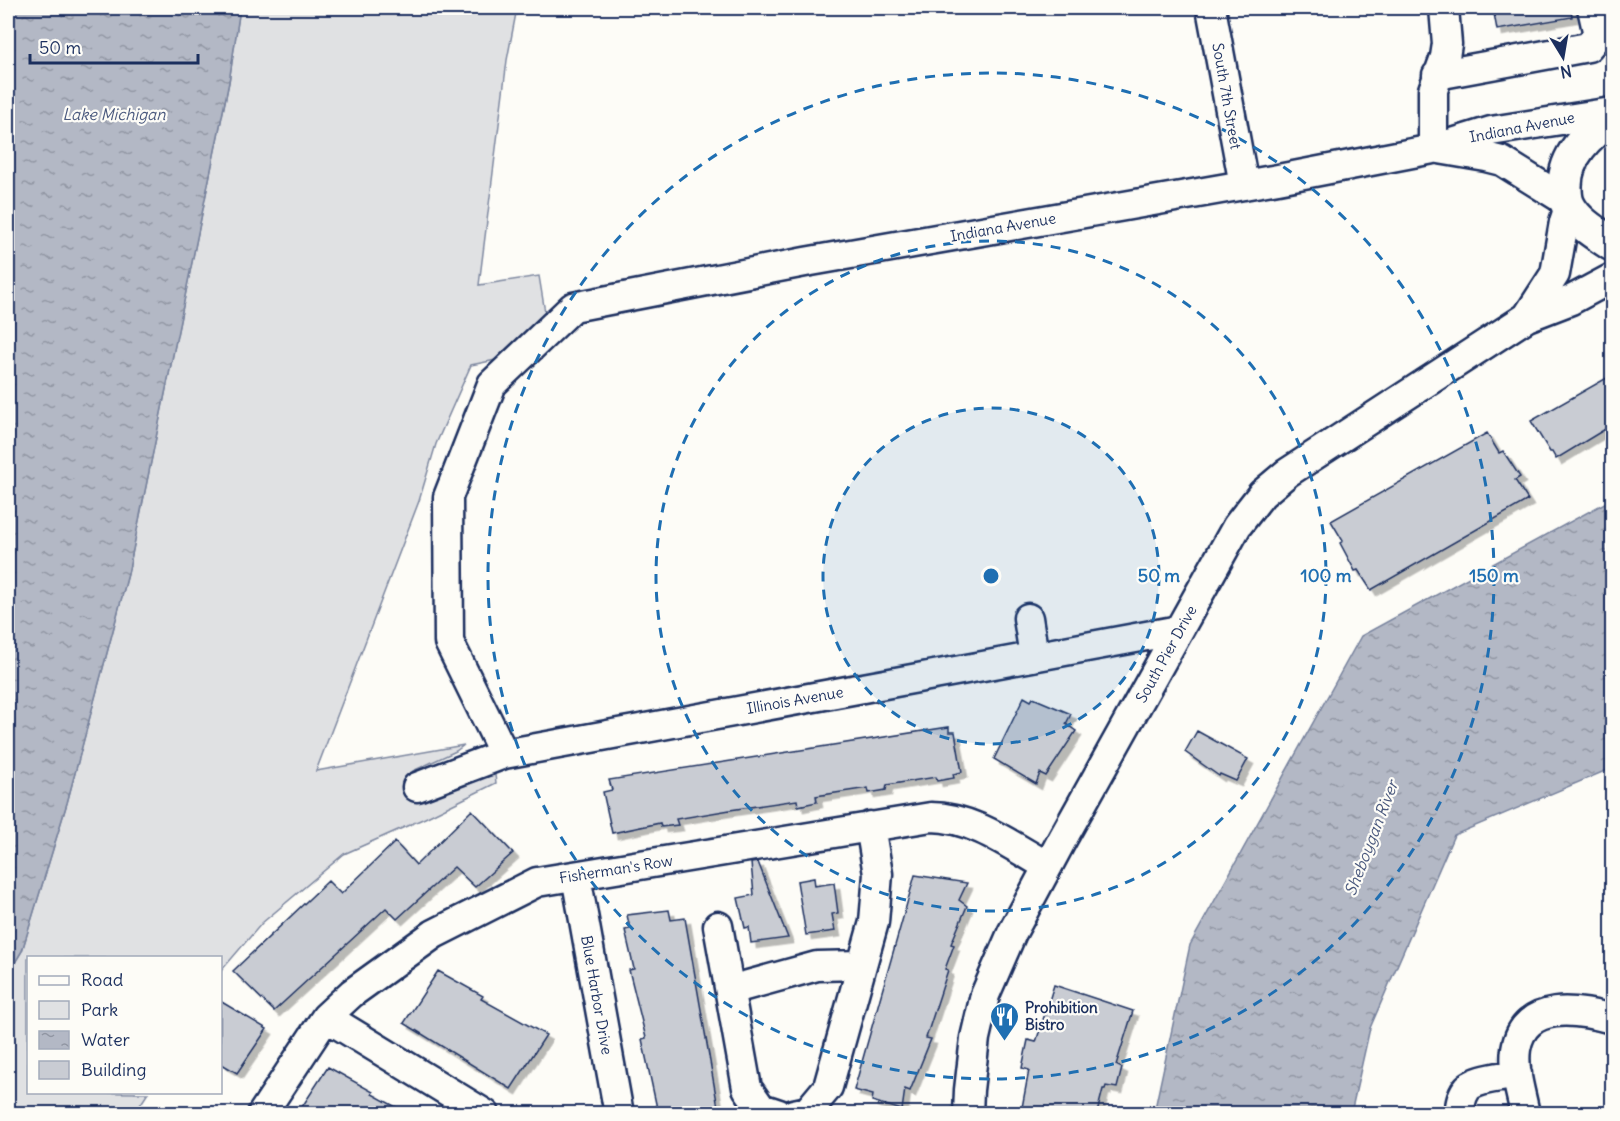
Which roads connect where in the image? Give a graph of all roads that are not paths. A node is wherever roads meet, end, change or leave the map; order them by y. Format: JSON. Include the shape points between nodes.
{"nodes":[{"id":1,"x":1211,"y":8,"type":"edge"},
{"id":2,"x":1444,"y":8,"type":"edge"},
{"id":3,"x":1592,"y":8,"type":"edge"},
{"id":4,"x":1437,"y":75,"type":"junction"},
{"id":5,"x":1612,"y":112,"type":"edge"},
{"id":6,"x":1612,"y":117,"type":"edge"},
{"id":7,"x":1434,"y":148,"type":"junction"},
{"id":8,"x":1244,"y":185,"type":"junction"},
{"id":9,"x":1568,"y":204,"type":"junction"},
{"id":10,"x":1612,"y":244,"type":"edge"},
{"id":11,"x":1612,"y":278,"type":"edge"},
{"id":12,"x":1527,"y":317,"type":"junction"},
{"id":13,"x":1028,"y":618,"type":"dead end"},
{"id":14,"x":1179,"y":630,"type":"junction"},
{"id":15,"x":1034,"y":656,"type":"junction"},
{"id":16,"x":504,"y":754,"type":"junction"},
{"id":17,"x":417,"y":787,"type":"dead end"},
{"id":18,"x":870,"y":826,"type":"junction"},
{"id":19,"x":1047,"y":866,"type":"junction"},
{"id":20,"x":576,"y":876,"type":"junction"},
{"id":21,"x":718,"y":926,"type":"dead end"},
{"id":22,"x":862,"y":965,"type":"junction"},
{"id":23,"x":730,"y":990,"type":"junction"},
{"id":24,"x":326,"y":1017,"type":"junction"},
{"id":25,"x":1612,"y":1019,"type":"edge"},
{"id":26,"x":1517,"y":1074,"type":"junction"},
{"id":27,"x":262,"y":1113,"type":"edge"},
{"id":28,"x":485,"y":1113,"type":"edge"},
{"id":29,"x":619,"y":1113,"type":"edge"},
{"id":30,"x":779,"y":1113,"type":"edge"},
{"id":31,"x":794,"y":1113,"type":"edge"},
{"id":32,"x":968,"y":1113,"type":"edge"},
{"id":33,"x":1459,"y":1113,"type":"edge"},
{"id":34,"x":1525,"y":1113,"type":"edge"}],
"edges":[{"from":1,"to":8,"type":"street","name":"South 7th Street"},
{"from":2,"to":4,"type":"street","via":[[1447,44]]},
{"from":3,"to":4,"type":"street","via":[[1598,35],[1588,47]]},
{"from":4,"to":7,"type":"street","via":[[1432,96]]},
{"from":5,"to":7,"type":"street","name":"Indiana Avenue","via":[[1491,131]]},
{"from":6,"to":9,"type":"main road","via":[[1586,138],[1570,161],[1565,183]]},
{"from":7,"to":8,"type":"street","name":"Indiana Avenue"},
{"from":7,"to":9,"type":"street","name":"Indiana Avenue","via":[[1502,162]]},
{"from":8,"to":16,"type":"street","name":"Indiana Avenue","via":[[573,307],[492,384],[448,497],[449,642]]},
{"from":9,"to":10,"type":"main road","via":[[1593,232]]},
{"from":9,"to":12,"type":"street","name":"South Pier Drive","via":[[1555,274]]},
{"from":11,"to":12,"type":"street","name":"South Pier Drive"},
{"from":12,"to":14,"type":"street","name":"South Pier Drive","via":[[1287,473],[1262,494],[1237,526]]},
{"from":13,"to":15,"type":"street"},
{"from":14,"to":15,"type":"street","name":"Illinois Avenue"},
{"from":14,"to":19,"type":"street","name":"South Pier Drive"},
{"from":15,"to":16,"type":"street","name":"Illinois Avenue"},
{"from":16,"to":17,"type":"street","name":"Illinois Avenue"},
{"from":18,"to":19,"type":"street","name":"Fisherman's Row","via":[[924,817],[947,818],[979,828]]},
{"from":18,"to":20,"type":"street","name":"Fisherman's Row"},
{"from":18,"to":22,"type":"street","via":[[878,874],[874,922]]},
{"from":19,"to":32,"type":"street","name":"South Pier Drive","via":[[985,995],[975,1038]]},
{"from":20,"to":24,"type":"street","name":"Fisherman's Row","via":[[537,882],[434,934],[365,982]]},
{"from":20,"to":29,"type":"street","name":"Blue Harbor Drive"},
{"from":21,"to":23,"type":"street"},
{"from":22,"to":23,"type":"street","via":[[817,966]]},
{"from":22,"to":31,"type":"street","via":[[828,1087],[808,1111]]},
{"from":23,"to":30,"type":"street","via":[[747,1088],[761,1108]]},
{"from":24,"to":27,"type":"street","name":"Fisherman's Row"},
{"from":24,"to":28,"type":"street"},
{"from":25,"to":26,"type":"street","via":[[1575,1011],[1551,1012],[1534,1019],[1519,1038]]},
{"from":26,"to":33,"type":"street","via":[[1468,1086]]},
{"from":26,"to":34,"type":"street"}]}
